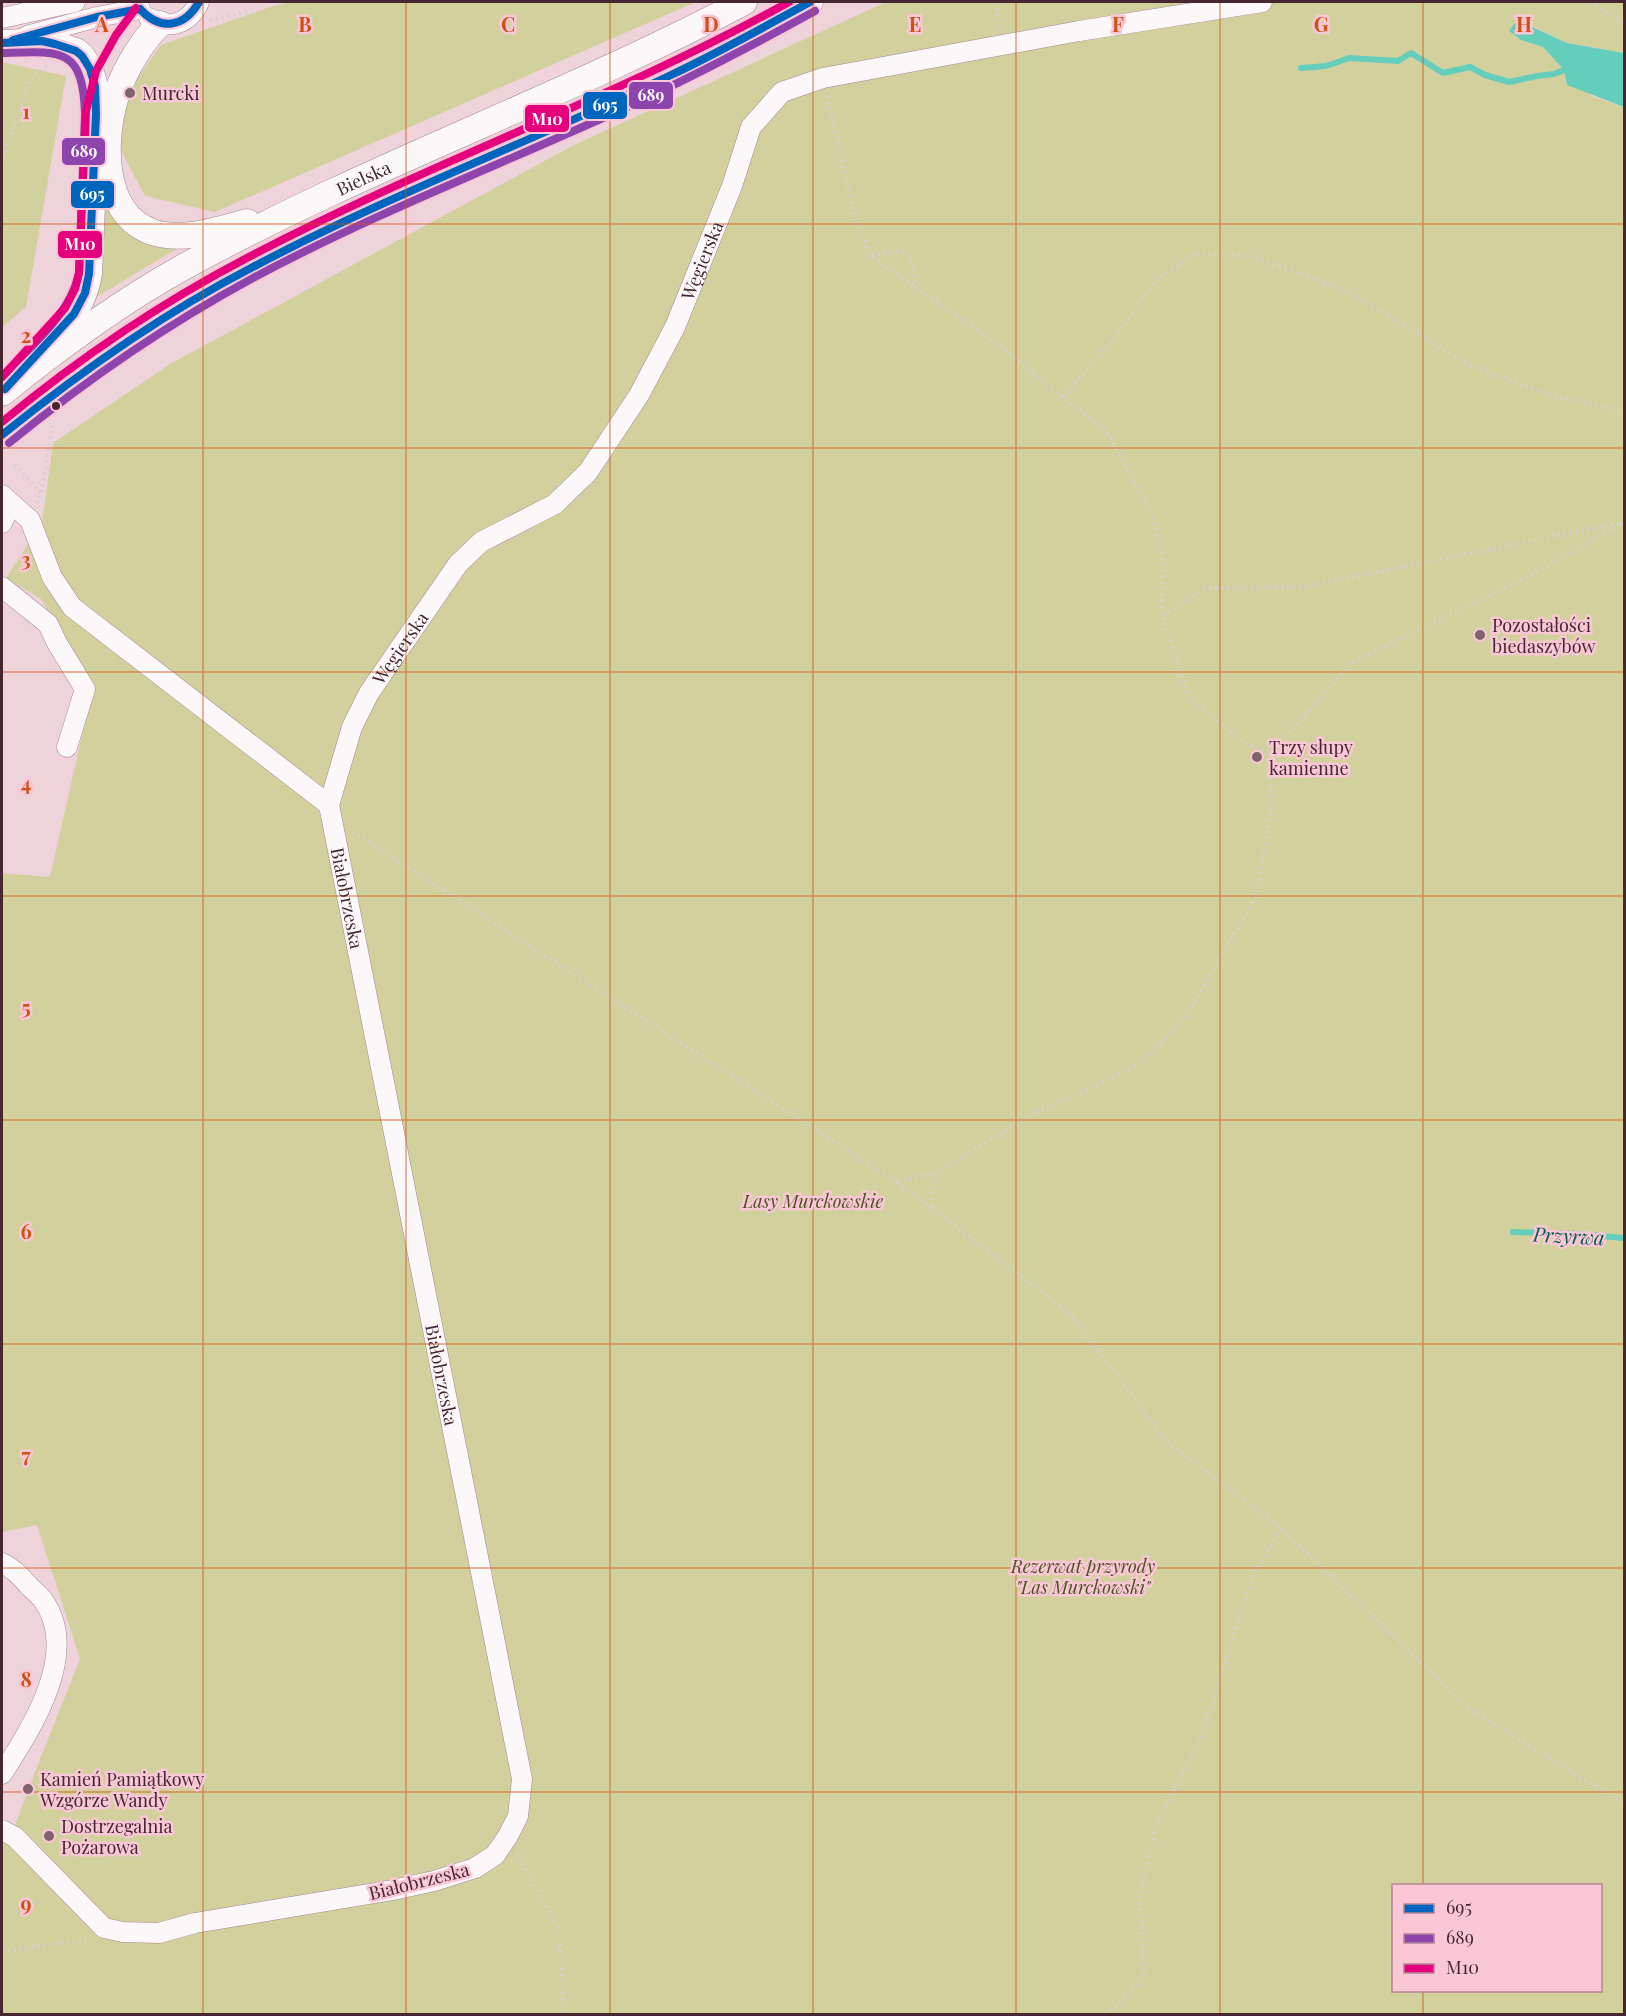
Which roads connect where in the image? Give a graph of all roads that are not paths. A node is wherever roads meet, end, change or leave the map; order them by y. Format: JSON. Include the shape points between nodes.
{"nodes":[{"id":1,"x":75,"y":2,"type":"edge"},
{"id":2,"x":199,"y":2,"type":"edge"},
{"id":3,"x":744,"y":2,"type":"edge"},
{"id":4,"x":810,"y":2,"type":"edge"},
{"id":5,"x":1262,"y":2,"type":"edge"},
{"id":6,"x":145,"y":12,"type":"edge"},
{"id":7,"x":3,"y":25,"type":"edge"},
{"id":8,"x":96,"y":114,"type":"junction"},
{"id":9,"x":288,"y":212,"type":"junction"},
{"id":10,"x":2,"y":392,"type":"edge"},
{"id":11,"x":2,"y":435,"type":"edge"},
{"id":12,"x":6,"y":499,"type":"edge"},
{"id":13,"x":2,"y":523,"type":"edge"},
{"id":14,"x":2,"y":587,"type":"edge"},
{"id":15,"x":67,"y":747,"type":"dead end"},
{"id":16,"x":329,"y":806,"type":"junction"},
{"id":17,"x":2,"y":1563,"type":"edge"},
{"id":18,"x":2,"y":1774,"type":"edge"},
{"id":19,"x":2,"y":1830,"type":"edge"}],
"edges":[{"from":1,"to":7,"type":"street"},
{"from":2,"to":6,"type":"street","via":[[189,18],[170,25]]},
{"from":3,"to":9,"type":"main road","name":"Bielska","via":[[571,86]]},
{"from":4,"to":11,"type":"main road","name":"Bielska","via":[[652,83],[251,268],[176,310],[105,357]]},
{"from":5,"to":16,"type":"street","name":"Węgierska","via":[[822,78],[782,92],[751,127],[732,186],[675,327],[639,395],[588,472],[555,504],[482,542],[458,564],[369,693],[352,727]]},
{"from":6,"to":7,"type":"street"},
{"from":6,"to":8,"type":"main road","via":[[106,75]]},
{"from":6,"to":9,"type":"main road","via":[[148,35],[118,90],[108,144],[111,184],[128,217],[154,232],[171,235],[209,232]]},
{"from":7,"to":8,"type":"main road","via":[[82,56],[95,86]]},
{"from":8,"to":10,"type":"main road","via":[[85,293],[74,314]]},
{"from":9,"to":10,"type":"main road","name":"Bielska","via":[[159,282],[83,330]]},
{"from":12,"to":13,"type":"street"},
{"from":12,"to":16,"type":"street","via":[[30,520],[52,577],[72,607]]},
{"from":14,"to":15,"type":"street","via":[[48,624],[85,689]]},
{"from":16,"to":19,"type":"street","name":"Białobrzeska","via":[[522,1779],[518,1816],[495,1855],[475,1868],[393,1890],[195,1923],[159,1933],[104,1928],[15,1837]]},
{"from":17,"to":18,"type":"street","via":[[11,1567],[43,1600],[53,1622],[57,1656],[45,1698]]}]}
